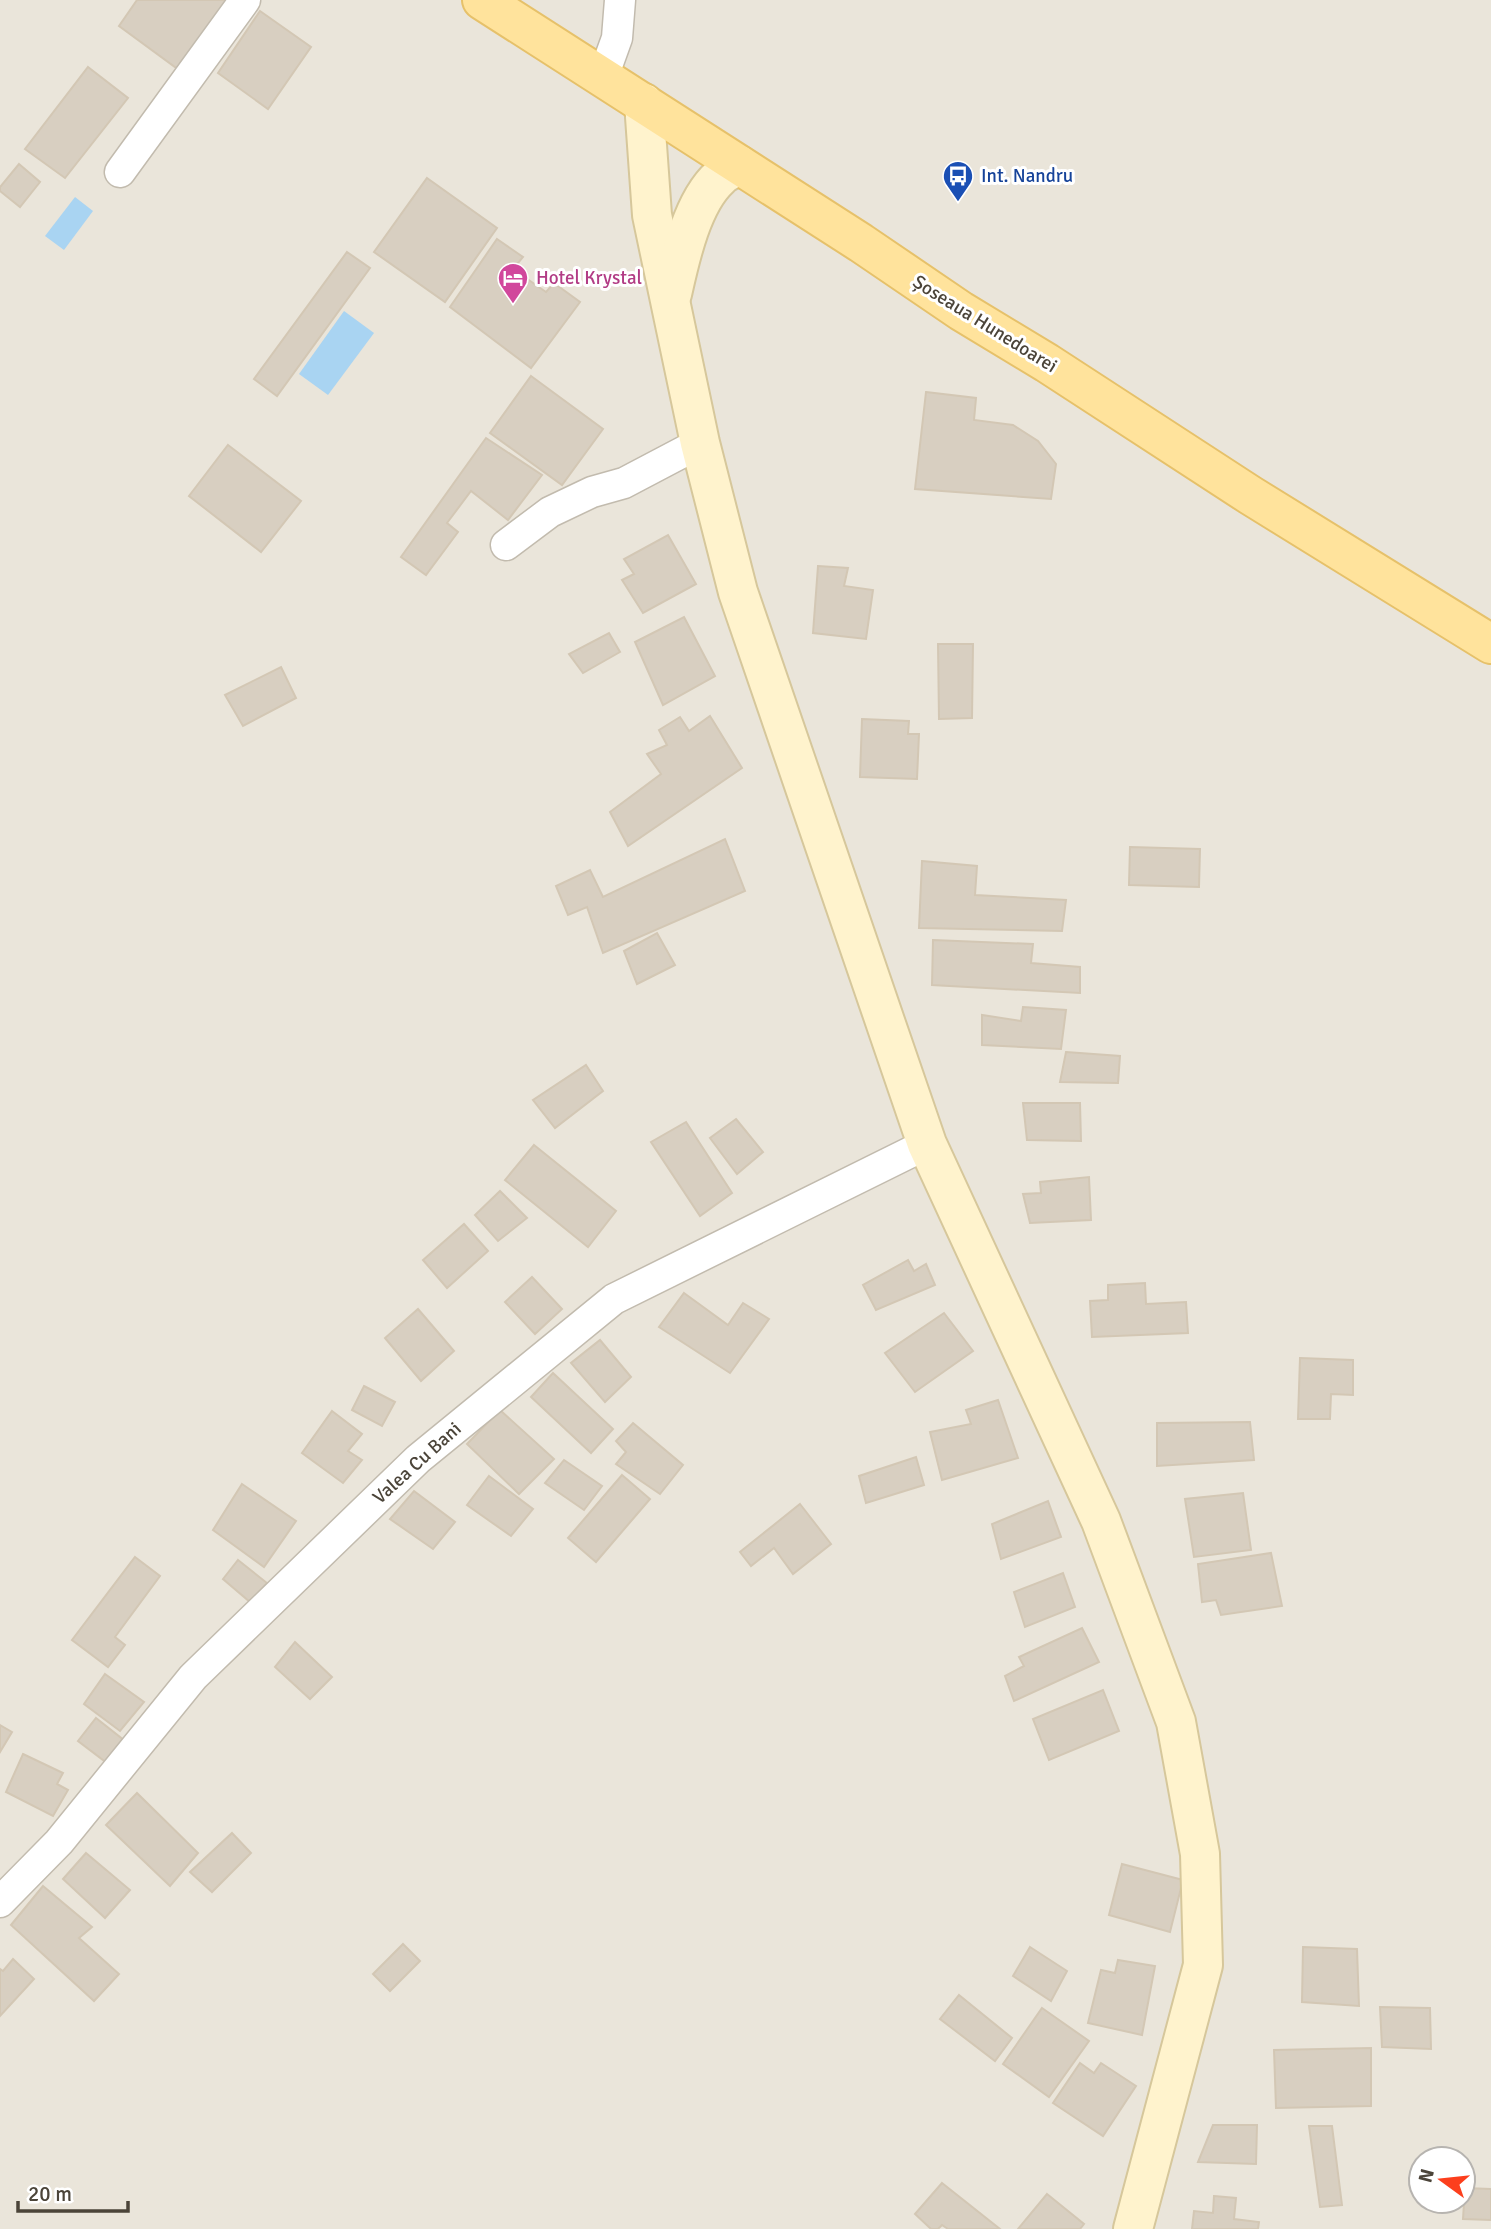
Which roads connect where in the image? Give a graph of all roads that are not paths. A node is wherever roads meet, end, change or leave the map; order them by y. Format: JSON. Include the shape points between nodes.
{"nodes":[{"id":1,"x":245,"y":0,"type":"edge"},
{"id":2,"x":482,"y":0,"type":"edge"},
{"id":3,"x":620,"y":0,"type":"edge"},
{"id":4,"x":603,"y":77,"type":"junction"},
{"id":5,"x":643,"y":103,"type":"junction"},
{"id":6,"x":739,"y":165,"type":"junction"},
{"id":7,"x":120,"y":172,"type":"dead end"},
{"id":8,"x":670,"y":303,"type":"junction"},
{"id":9,"x":700,"y":443,"type":"junction"},
{"id":10,"x":506,"y":545,"type":"dead end"},
{"id":11,"x":1491,"y":644,"type":"edge"},
{"id":12,"x":927,"y":1144,"type":"junction"},
{"id":13,"x":0,"y":1902,"type":"edge"},
{"id":14,"x":1133,"y":2229,"type":"edge"}],
"edges":[{"from":1,"to":7,"type":"street"},
{"from":2,"to":4,"type":"main road","name":"Șoseaua Hunedoarei"},
{"from":3,"to":4,"type":"street","via":[[617,38]]},
{"from":4,"to":5,"type":"main road","name":"Șoseaua Hunedoarei"},
{"from":5,"to":6,"type":"main road","name":"Șoseaua Hunedoarei"},
{"from":5,"to":8,"type":"main road","via":[[652,215]]},
{"from":6,"to":8,"type":"main road","via":[[720,177],[699,206]]},
{"from":6,"to":11,"type":"main road","name":"Șoseaua Hunedoarei","via":[[961,311]]},
{"from":8,"to":9,"type":"main road"},
{"from":9,"to":10,"type":"street","via":[[624,483],[550,512]]},
{"from":9,"to":12,"type":"main road","via":[[738,592]]},
{"from":12,"to":13,"type":"street","name":"Valea Cu Bani","via":[[614,1299],[418,1459],[193,1677],[59,1842]]},
{"from":12,"to":14,"type":"main road","via":[[1101,1521],[1176,1722],[1200,1854],[1203,1965]]}]}
